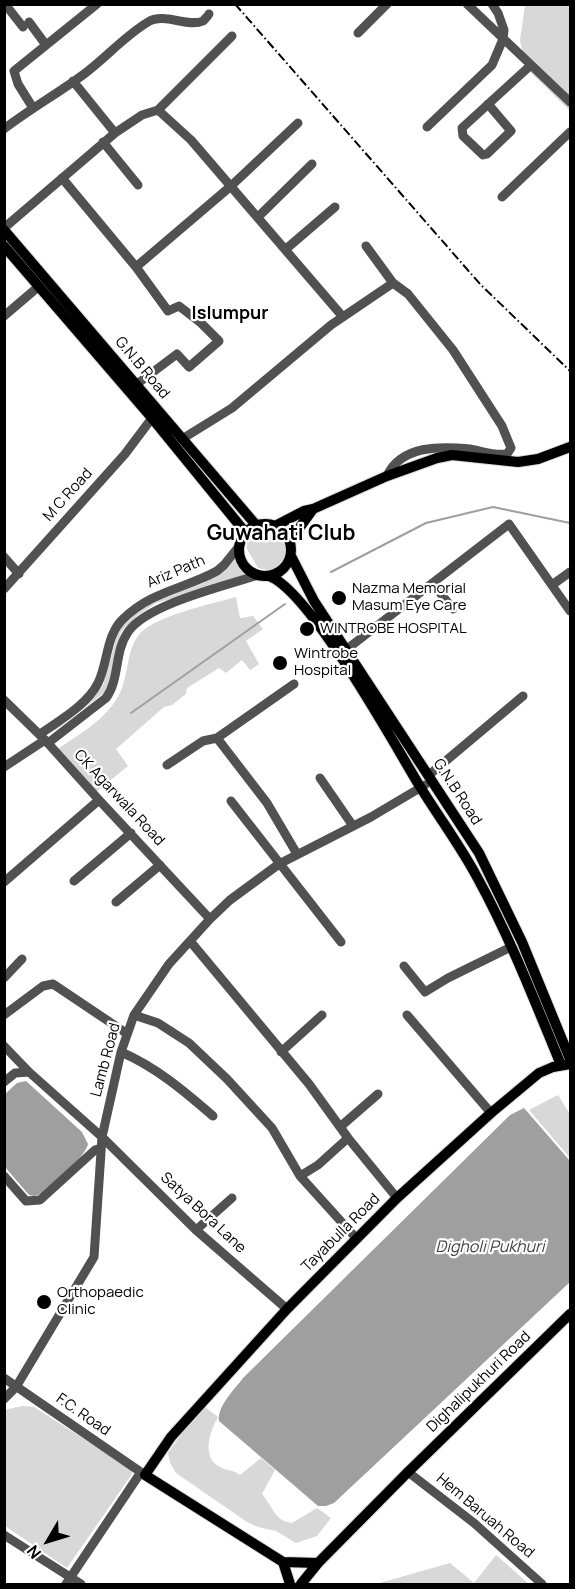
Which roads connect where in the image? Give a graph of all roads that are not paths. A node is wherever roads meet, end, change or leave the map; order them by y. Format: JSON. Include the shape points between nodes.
{"nodes":[{"id":1,"x":5,"y":4,"type":"edge"},
{"id":2,"x":97,"y":4,"type":"edge"},
{"id":3,"x":387,"y":4,"type":"edge"},
{"id":4,"x":466,"y":4,"type":"edge"},
{"id":5,"x":492,"y":4,"type":"edge"},
{"id":6,"x":209,"y":14,"type":"dead end"},
{"id":7,"x":358,"y":33,"type":"dead end"},
{"id":8,"x":232,"y":36,"type":"dead end"},
{"id":9,"x":503,"y":39,"type":"junction"},
{"id":10,"x":46,"y":45,"type":"junction"},
{"id":11,"x":531,"y":65,"type":"junction"},
{"id":12,"x":73,"y":81,"type":"junction"},
{"id":13,"x":570,"y":102,"type":"edge"},
{"id":14,"x":488,"y":104,"type":"junction"},
{"id":15,"x":33,"y":108,"type":"junction"},
{"id":16,"x":158,"y":110,"type":"junction"},
{"id":17,"x":298,"y":123,"type":"dead end"},
{"id":18,"x":427,"y":127,"type":"dead end"},
{"id":19,"x":4,"y":129,"type":"edge"},
{"id":20,"x":570,"y":132,"type":"edge"},
{"id":21,"x":115,"y":133,"type":"junction"},
{"id":22,"x":103,"y":142,"type":"junction"},
{"id":23,"x":312,"y":164,"type":"dead end"},
{"id":24,"x":62,"y":178,"type":"junction"},
{"id":25,"x":138,"y":185,"type":"dead end"},
{"id":26,"x":231,"y":186,"type":"junction"},
{"id":27,"x":502,"y":197,"type":"dead end"},
{"id":28,"x":335,"y":207,"type":"dead end"},
{"id":29,"x":258,"y":217,"type":"junction"},
{"id":30,"x":4,"y":229,"type":"edge"},
{"id":31,"x":4,"y":246,"type":"edge"},
{"id":32,"x":366,"y":246,"type":"dead end"},
{"id":33,"x":286,"y":249,"type":"junction"},
{"id":34,"x":136,"y":267,"type":"junction"},
{"id":35,"x":393,"y":283,"type":"junction"},
{"id":36,"x":38,"y":287,"type":"junction"},
{"id":37,"x":4,"y":316,"type":"edge"},
{"id":38,"x":343,"y":317,"type":"junction"},
{"id":39,"x":137,"y":384,"type":"junction"},
{"id":40,"x":152,"y":418,"type":"junction"},
{"id":41,"x":182,"y":439,"type":"junction"},
{"id":42,"x":570,"y":447,"type":"edge"},
{"id":43,"x":387,"y":476,"type":"junction"},
{"id":44,"x":312,"y":509,"type":"junction"},
{"id":45,"x":256,"y":525,"type":"junction"},
{"id":46,"x":275,"y":526,"type":"junction"},
{"id":47,"x":245,"y":532,"type":"junction"},
{"id":48,"x":290,"y":541,"type":"junction"},
{"id":49,"x":240,"y":545,"type":"junction"},
{"id":50,"x":291,"y":556,"type":"junction"},
{"id":51,"x":4,"y":557,"type":"edge"},
{"id":52,"x":570,"y":572,"type":"edge"},
{"id":53,"x":19,"y":574,"type":"junction"},
{"id":54,"x":263,"y":575,"type":"junction"},
{"id":55,"x":433,"y":584,"type":"junction"},
{"id":56,"x":552,"y":585,"type":"junction"},
{"id":57,"x":4,"y":589,"type":"edge"},
{"id":58,"x":453,"y":609,"type":"dead end"},
{"id":59,"x":570,"y":611,"type":"edge"},
{"id":60,"x":347,"y":650,"type":"junction"},
{"id":61,"x":294,"y":684,"type":"dead end"},
{"id":62,"x":523,"y":696,"type":"dead end"},
{"id":63,"x":4,"y":700,"type":"edge"},
{"id":64,"x":217,"y":738,"type":"junction"},
{"id":65,"x":44,"y":739,"type":"junction"},
{"id":66,"x":167,"y":765,"type":"dead end"},
{"id":67,"x":4,"y":767,"type":"edge"},
{"id":68,"x":320,"y":778,"type":"dead end"},
{"id":69,"x":430,"y":778,"type":"junction"},
{"id":70,"x":421,"y":788,"type":"junction"},
{"id":71,"x":99,"y":800,"type":"junction"},
{"id":72,"x":231,"y":801,"type":"dead end"},
{"id":73,"x":353,"y":826,"type":"junction"},
{"id":74,"x":131,"y":833,"type":"junction"},
{"id":75,"x":297,"y":854,"type":"junction"},
{"id":76,"x":279,"y":864,"type":"junction"},
{"id":77,"x":160,"y":865,"type":"junction"},
{"id":78,"x":74,"y":881,"type":"dead end"},
{"id":79,"x":4,"y":882,"type":"edge"},
{"id":80,"x":116,"y":903,"type":"dead end"},
{"id":81,"x":210,"y":919,"type":"junction"},
{"id":82,"x":190,"y":941,"type":"junction"},
{"id":83,"x":341,"y":942,"type":"dead end"},
{"id":84,"x":511,"y":947,"type":"junction"},
{"id":85,"x":22,"y":959,"type":"dead end"},
{"id":86,"x":404,"y":966,"type":"dead end"},
{"id":87,"x":4,"y":978,"type":"edge"},
{"id":88,"x":4,"y":1015,"type":"edge"},
{"id":89,"x":134,"y":1015,"type":"junction"},
{"id":90,"x":322,"y":1015,"type":"dead end"},
{"id":91,"x":407,"y":1016,"type":"dead end"},
{"id":92,"x":126,"y":1033,"type":"junction"},
{"id":93,"x":4,"y":1046,"type":"edge"},
{"id":94,"x":121,"y":1052,"type":"junction"},
{"id":95,"x":281,"y":1052,"type":"junction"},
{"id":96,"x":15,"y":1058,"type":"junction"},
{"id":97,"x":570,"y":1059,"type":"edge"},
{"id":98,"x":566,"y":1065,"type":"edge"},
{"id":99,"x":29,"y":1072,"type":"junction"},
{"id":100,"x":15,"y":1073,"type":"junction"},
{"id":101,"x":4,"y":1082,"type":"edge"},
{"id":102,"x":378,"y":1094,"type":"dead end"},
{"id":103,"x":491,"y":1113,"type":"junction"},
{"id":104,"x":213,"y":1116,"type":"dead end"},
{"id":105,"x":340,"y":1127,"type":"junction"},
{"id":106,"x":102,"y":1137,"type":"junction"},
{"id":107,"x":348,"y":1138,"type":"junction"},
{"id":108,"x":101,"y":1148,"type":"junction"},
{"id":109,"x":4,"y":1176,"type":"edge"},
{"id":110,"x":300,"y":1176,"type":"junction"},
{"id":111,"x":232,"y":1197,"type":"dead end"},
{"id":112,"x":397,"y":1198,"type":"junction"},
{"id":113,"x":196,"y":1230,"type":"junction"},
{"id":114,"x":356,"y":1238,"type":"junction"},
{"id":115,"x":287,"y":1309,"type":"junction"},
{"id":116,"x":570,"y":1314,"type":"edge"},
{"id":117,"x":4,"y":1378,"type":"edge"},
{"id":118,"x":16,"y":1387,"type":"junction"},
{"id":119,"x":4,"y":1399,"type":"edge"},
{"id":120,"x":408,"y":1472,"type":"junction"},
{"id":121,"x":143,"y":1474,"type":"junction"},
{"id":122,"x":4,"y":1535,"type":"edge"},
{"id":123,"x":284,"y":1562,"type":"junction"},
{"id":124,"x":318,"y":1563,"type":"junction"},
{"id":125,"x":68,"y":1581,"type":"edge"},
{"id":126,"x":81,"y":1584,"type":"edge"},
{"id":127,"x":290,"y":1584,"type":"edge"},
{"id":128,"x":301,"y":1584,"type":"edge"},
{"id":129,"x":542,"y":1584,"type":"edge"}],
"edges":[{"from":1,"to":10,"type":"street"},
{"from":2,"to":10,"type":"street"},
{"from":3,"to":7,"type":"street"},
{"from":4,"to":9,"type":"street"},
{"from":5,"to":9,"type":"street","via":[[502,25]]},
{"from":6,"to":12,"type":"street","via":[[203,21],[151,20]]},
{"from":8,"to":16,"type":"street"},
{"from":9,"to":11,"type":"street"},
{"from":9,"to":18,"type":"street","via":[[492,65]]},
{"from":10,"to":15,"type":"street","via":[[14,71]]},
{"from":11,"to":13,"type":"street"},
{"from":11,"to":14,"type":"street"},
{"from":12,"to":15,"type":"street"},
{"from":12,"to":21,"type":"street"},
{"from":14,"to":14,"type":"street","via":[[461,132],[483,155],[511,130]]},
{"from":15,"to":19,"type":"street"},
{"from":16,"to":21,"type":"street","via":[[142,115]]},
{"from":16,"to":26,"type":"street","via":[[191,140]]},
{"from":17,"to":26,"type":"street"},
{"from":20,"to":27,"type":"street"},
{"from":21,"to":22,"type":"street"},
{"from":22,"to":24,"type":"street"},
{"from":22,"to":25,"type":"street"},
{"from":23,"to":29,"type":"street"},
{"from":24,"to":30,"type":"street"},
{"from":24,"to":34,"type":"street"},
{"from":26,"to":29,"type":"street"},
{"from":26,"to":34,"type":"street"},
{"from":28,"to":33,"type":"street"},
{"from":29,"to":33,"type":"street"},
{"from":30,"to":39,"type":"main road","name":"G.N.B Road"},
{"from":31,"to":36,"type":"main road","name":"G.N.B Road"},
{"from":32,"to":35,"type":"street"},
{"from":33,"to":38,"type":"street"},
{"from":34,"to":39,"type":"street","via":[[168,311],[179,306],[219,341],[189,367],[177,354]]},
{"from":35,"to":38,"type":"street"},
{"from":35,"to":43,"type":"street","via":[[408,294],[453,350],[502,426],[511,448],[507,454],[499,455],[471,449],[428,448],[395,464]]},
{"from":36,"to":37,"type":"street"},
{"from":36,"to":40,"type":"main road","name":"G.N.B Road"},
{"from":38,"to":41,"type":"street","via":[[232,408]]},
{"from":39,"to":41,"type":"main road","name":"G.N.B Road"},
{"from":40,"to":47,"type":"main road","name":"G.N.B Road"},
{"from":40,"to":53,"type":"street","name":"M C Road"},
{"from":41,"to":45,"type":"main road","name":"G.N.B Road"},
{"from":42,"to":43,"type":"main road","via":[[528,461],[452,455]]},
{"from":43,"to":44,"type":"main road"},
{"from":44,"to":46,"type":"main road"},
{"from":44,"to":48,"type":"main road"},
{"from":45,"to":46,"type":"main road"},
{"from":45,"to":47,"type":"main road"},
{"from":46,"to":48,"type":"main road"},
{"from":47,"to":49,"type":"main road"},
{"from":48,"to":50,"type":"main road"},
{"from":49,"to":54,"type":"main road","via":[[244,565]]},
{"from":49,"to":65,"type":"street","name":"Ariz Path","via":[[217,571],[160,593],[123,619],[112,635],[103,672],[92,694]]},
{"from":50,"to":54,"type":"main road","via":[[283,569]]},
{"from":50,"to":60,"type":"main road","name":"G.N.B Road"},
{"from":51,"to":53,"type":"street"},
{"from":52,"to":56,"type":"street"},
{"from":53,"to":57,"type":"street","name":"M C Road"},
{"from":54,"to":65,"type":"street","name":"Ariz Path","via":[[156,610],[135,625],[124,640],[106,698]]},
{"from":54,"to":70,"type":"main road","name":"G.N.B Road","via":[[281,581],[291,591],[334,647]]},
{"from":55,"to":56,"type":"street","via":[[509,524]]},
{"from":55,"to":58,"type":"street"},
{"from":55,"to":60,"type":"street"},
{"from":56,"to":59,"type":"street"},
{"from":60,"to":69,"type":"main road","name":"G.N.B Road"},
{"from":61,"to":64,"type":"street"},
{"from":62,"to":69,"type":"street","name":"Lamb Road"},
{"from":63,"to":65,"type":"street","name":"CK Agarwala Road"},
{"from":64,"to":66,"type":"street","via":[[203,741]]},
{"from":64,"to":75,"type":"street","via":[[267,803]]},
{"from":65,"to":67,"type":"street"},
{"from":65,"to":71,"type":"street","name":"CK Agarwala Road"},
{"from":68,"to":73,"type":"street"},
{"from":69,"to":70,"type":"street","name":"Lamb Road"},
{"from":69,"to":97,"type":"main road","name":"G.N.B Road","via":[[480,854],[522,942]]},
{"from":70,"to":73,"type":"street","name":"Lamb Road"},
{"from":70,"to":84,"type":"main road","name":"G.N.B Road","via":[[477,877]]},
{"from":71,"to":74,"type":"street","name":"CK Agarwala Road"},
{"from":71,"to":79,"type":"street"},
{"from":72,"to":76,"type":"street"},
{"from":73,"to":75,"type":"street","name":"Lamb Road"},
{"from":74,"to":77,"type":"street","name":"CK Agarwala Road"},
{"from":74,"to":78,"type":"street"},
{"from":75,"to":76,"type":"street","name":"Lamb Road"},
{"from":76,"to":81,"type":"street","name":"Lamb Road"},
{"from":76,"to":83,"type":"street"},
{"from":77,"to":80,"type":"street"},
{"from":77,"to":81,"type":"street","name":"CK Agarwala Road"},
{"from":81,"to":82,"type":"street","name":"Lamb Road"},
{"from":82,"to":89,"type":"street","name":"Lamb Road"},
{"from":82,"to":95,"type":"street"},
{"from":84,"to":86,"type":"street","via":[[425,992]]},
{"from":84,"to":98,"type":"main road","name":"G.N.B Road"},
{"from":85,"to":87,"type":"street"},
{"from":88,"to":92,"type":"street","via":[[43,986],[53,984]]},
{"from":89,"to":92,"type":"street","name":"Lamb Road"},
{"from":89,"to":110,"type":"street","via":[[158,1023],[189,1043],[227,1079],[272,1128]]},
{"from":90,"to":95,"type":"street"},
{"from":91,"to":103,"type":"street"},
{"from":92,"to":94,"type":"street","name":"Lamb Road"},
{"from":93,"to":96,"type":"street","name":"Satya Bora Lane"},
{"from":94,"to":104,"type":"street","via":[[178,1086]]},
{"from":94,"to":106,"type":"street","name":"Lamb Road"},
{"from":95,"to":105,"type":"street"},
{"from":96,"to":99,"type":"street","name":"Satya Bora Lane"},
{"from":96,"to":100,"type":"street"},
{"from":98,"to":103,"type":"main road","name":"Tayabulla Road","via":[[539,1073]]},
{"from":99,"to":100,"type":"street"},
{"from":99,"to":106,"type":"street","name":"Satya Bora Lane"},
{"from":100,"to":101,"type":"street"},
{"from":102,"to":105,"type":"street"},
{"from":103,"to":112,"type":"main road","name":"Tayabulla Road"},
{"from":105,"to":107,"type":"street"},
{"from":106,"to":108,"type":"street","name":"Lamb Road"},
{"from":106,"to":113,"type":"street","name":"Satya Bora Lane"},
{"from":107,"to":110,"type":"street"},
{"from":107,"to":112,"type":"street"},
{"from":108,"to":109,"type":"street","via":[[40,1200],[26,1201]]},
{"from":108,"to":118,"type":"street","name":"Lamb Road","via":[[93,1257]]},
{"from":110,"to":114,"type":"street"},
{"from":111,"to":113,"type":"street"},
{"from":112,"to":114,"type":"main road","name":"Tayabulla Road"},
{"from":113,"to":115,"type":"street","name":"Satya Bora Lane"},
{"from":114,"to":115,"type":"main road","name":"Tayabulla Road"},
{"from":115,"to":121,"type":"main road","name":"Tayabulla Road","via":[[171,1437]]},
{"from":116,"to":120,"type":"main road","name":"Dighalipukhuri Road"},
{"from":117,"to":118,"type":"street","name":"F.C. Road"},
{"from":118,"to":119,"type":"street","name":"Lamb Road"},
{"from":118,"to":121,"type":"street","name":"F.C. Road"},
{"from":120,"to":124,"type":"main road","name":"Dighalipukhuri Road"},
{"from":120,"to":129,"type":"street","name":"Hem Baruah Road","via":[[474,1523]]},
{"from":121,"to":123,"type":"main road"},
{"from":121,"to":125,"type":"street"},
{"from":122,"to":125,"type":"street"},
{"from":123,"to":124,"type":"main road"},
{"from":123,"to":127,"type":"main road"},
{"from":124,"to":128,"type":"main road","name":"Dighalipukhuri Road"},
{"from":125,"to":126,"type":"street"}]}
